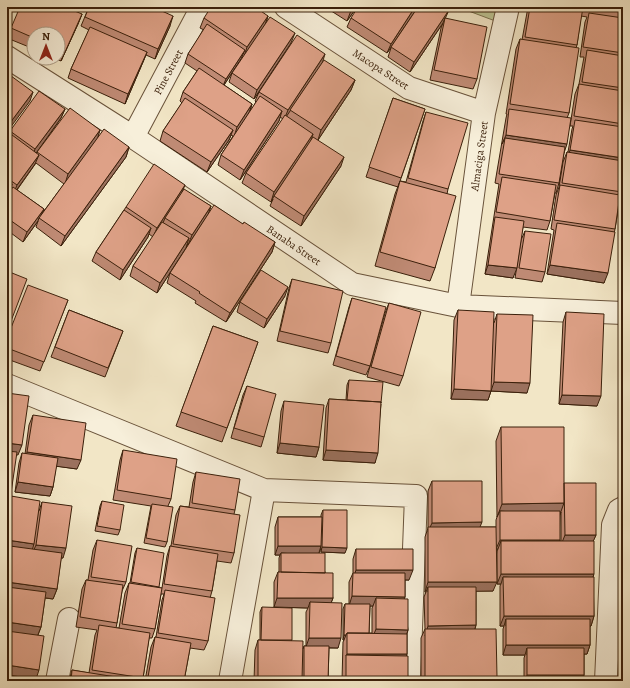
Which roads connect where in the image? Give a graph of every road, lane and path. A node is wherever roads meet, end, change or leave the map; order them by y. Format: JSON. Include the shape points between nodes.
{"nodes":[{"id":1,"x":202,"y":7,"type":"edge"},
{"id":2,"x":286,"y":7,"type":"edge"},
{"id":3,"x":508,"y":7,"type":"edge"},
{"id":4,"x":7,"y":57,"type":"edge"},
{"id":5,"x":484,"y":113,"type":"junction"},
{"id":6,"x":133,"y":137,"type":"junction"},
{"id":7,"x":458,"y":306,"type":"junction"},
{"id":8,"x":623,"y":313,"type":"edge"},
{"id":9,"x":7,"y":385,"type":"edge"},
{"id":10,"x":264,"y":490,"type":"junction"},
{"id":11,"x":623,"y":508,"type":"edge"},
{"id":12,"x":69,"y":619,"type":"dead end"},
{"id":13,"x":57,"y":681,"type":"edge"},
{"id":14,"x":230,"y":681,"type":"edge"},
{"id":15,"x":409,"y":681,"type":"edge"},
{"id":16,"x":606,"y":681,"type":"edge"}],
"edges":[{"from":1,"to":6,"type":"street","name":"Pine Street"},
{"from":2,"to":5,"type":"street","name":"Macopa Street","via":[[409,88]]},
{"from":3,"to":5,"type":"street","name":"Almaciga Street"},
{"from":4,"to":6,"type":"street","name":"Banaba Street"},
{"from":5,"to":7,"type":"street","name":"Almaciga Street"},
{"from":6,"to":7,"type":"street","name":"Banaba Street","via":[[352,284]]},
{"from":7,"to":8,"type":"street","name":"Banaba Street"},
{"from":9,"to":10,"type":"street"},
{"from":10,"to":14,"type":"street"},
{"from":10,"to":15,"type":"street","via":[[416,496]]},
{"from":11,"to":16,"type":"street","via":[[619,510],[613,525]]},
{"from":12,"to":13,"type":"street"}]}
